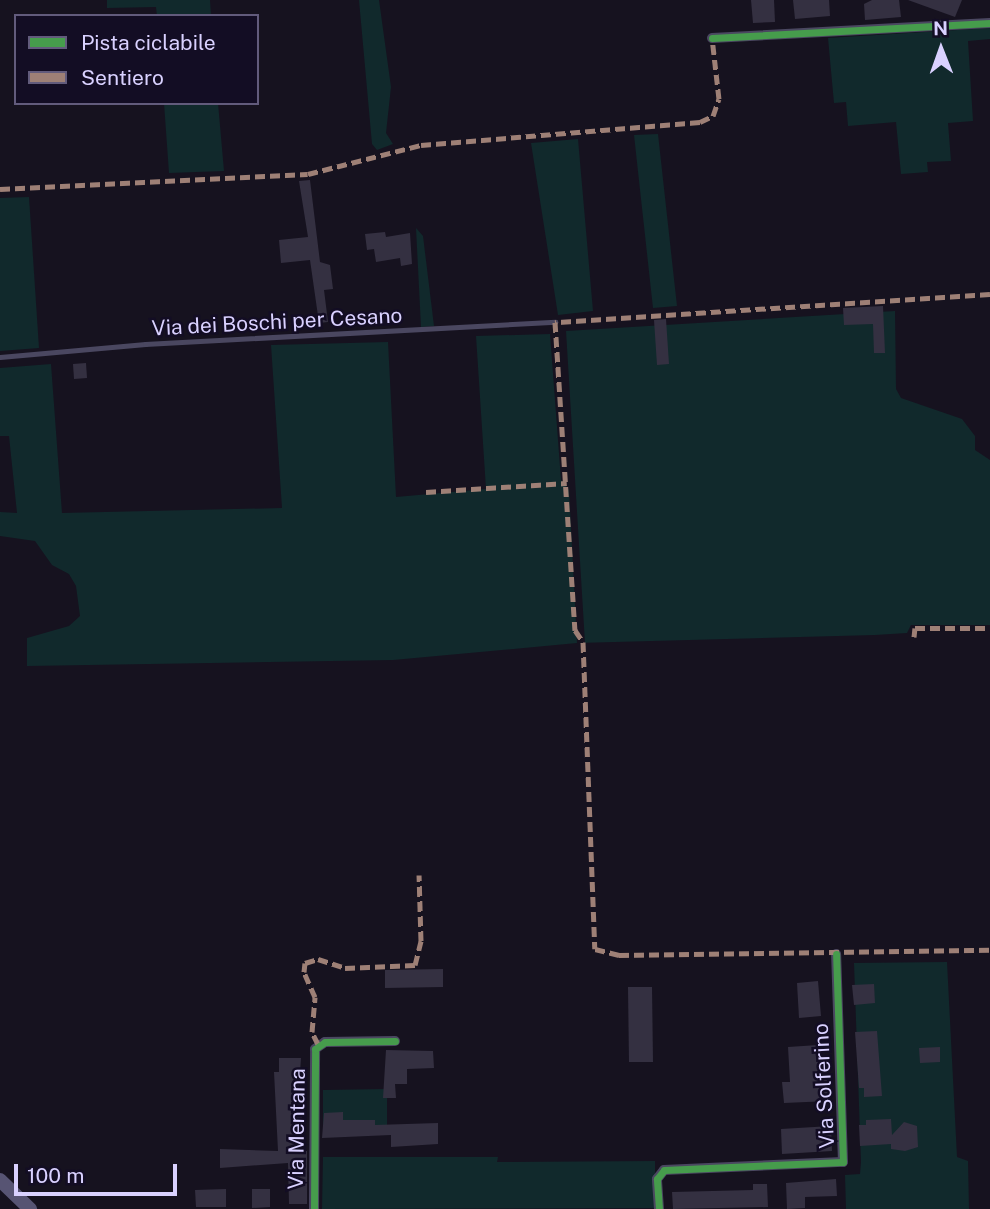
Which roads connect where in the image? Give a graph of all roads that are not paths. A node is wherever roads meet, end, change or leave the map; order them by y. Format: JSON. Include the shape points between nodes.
{"nodes":[{"id":1,"x":990,"y":23,"type":"edge"},
{"id":2,"x":712,"y":38,"type":"dead end"},
{"id":3,"x":555,"y":322,"type":"dead end"},
{"id":4,"x":0,"y":357,"type":"edge"},
{"id":5,"x":836,"y":954,"type":"dead end"},
{"id":6,"x":395,"y":1041,"type":"dead end"},
{"id":7,"x":0,"y":1180,"type":"edge"},
{"id":8,"x":30,"y":1209,"type":"edge"},
{"id":9,"x":314,"y":1209,"type":"edge"},
{"id":10,"x":659,"y":1209,"type":"edge"}],
"edges":[{"from":1,"to":2,"type":"street"},
{"from":3,"to":4,"type":"lane","name":"Via dei Boschi per Cesano","via":[[145,344]]},
{"from":5,"to":10,"type":"street","name":"Via Solferino","via":[[843,1162],[664,1170],[657,1179]]},
{"from":6,"to":9,"type":"street","name":"Via Mentana","via":[[325,1042],[315,1049]]},
{"from":7,"to":8,"type":"street"}]}
